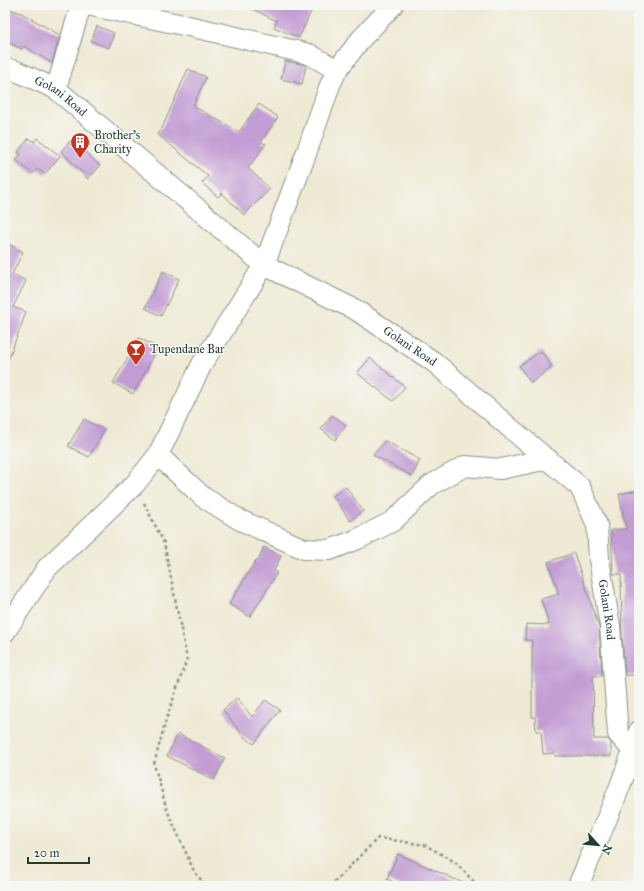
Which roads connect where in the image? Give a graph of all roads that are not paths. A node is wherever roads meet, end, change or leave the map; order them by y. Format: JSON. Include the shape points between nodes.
{"nodes":[{"id":1,"x":81,"y":5,"type":"edge"},
{"id":2,"x":87,"y":5,"type":"edge"},
{"id":3,"x":393,"y":5,"type":"edge"},
{"id":4,"x":5,"y":68,"type":"edge"},
{"id":5,"x":337,"y":70,"type":"junction"},
{"id":6,"x":56,"y":89,"type":"junction"},
{"id":7,"x":264,"y":265,"type":"junction"},
{"id":8,"x":158,"y":455,"type":"junction"},
{"id":9,"x":548,"y":459,"type":"junction"},
{"id":10,"x":5,"y":632,"type":"edge"},
{"id":11,"x":639,"y":732,"type":"edge"},
{"id":12,"x":633,"y":751,"type":"junction"},
{"id":13,"x":578,"y":886,"type":"edge"}],
"edges":[{"from":1,"to":6,"type":"street"},
{"from":2,"to":5,"type":"street","via":[[309,54]]},
{"from":3,"to":5,"type":"street","via":[[361,39]]},
{"from":4,"to":6,"type":"street","name":"Golani Road"},
{"from":5,"to":7,"type":"street"},
{"from":6,"to":7,"type":"street","name":"Golani Road"},
{"from":7,"to":8,"type":"street","via":[[202,364]]},
{"from":7,"to":9,"type":"street","name":"Golani Road","via":[[356,310],[434,362]]},
{"from":8,"to":9,"type":"street","via":[[203,497],[240,520],[304,549],[330,550],[393,521],[431,485],[465,466],[501,469]]},
{"from":8,"to":10,"type":"street","via":[[135,484],[47,568]]},
{"from":9,"to":12,"type":"street","name":"Golani Road","via":[[580,487],[597,525],[599,559],[610,626],[618,734]]},
{"from":11,"to":12,"type":"street"},
{"from":12,"to":13,"type":"street"}]}
